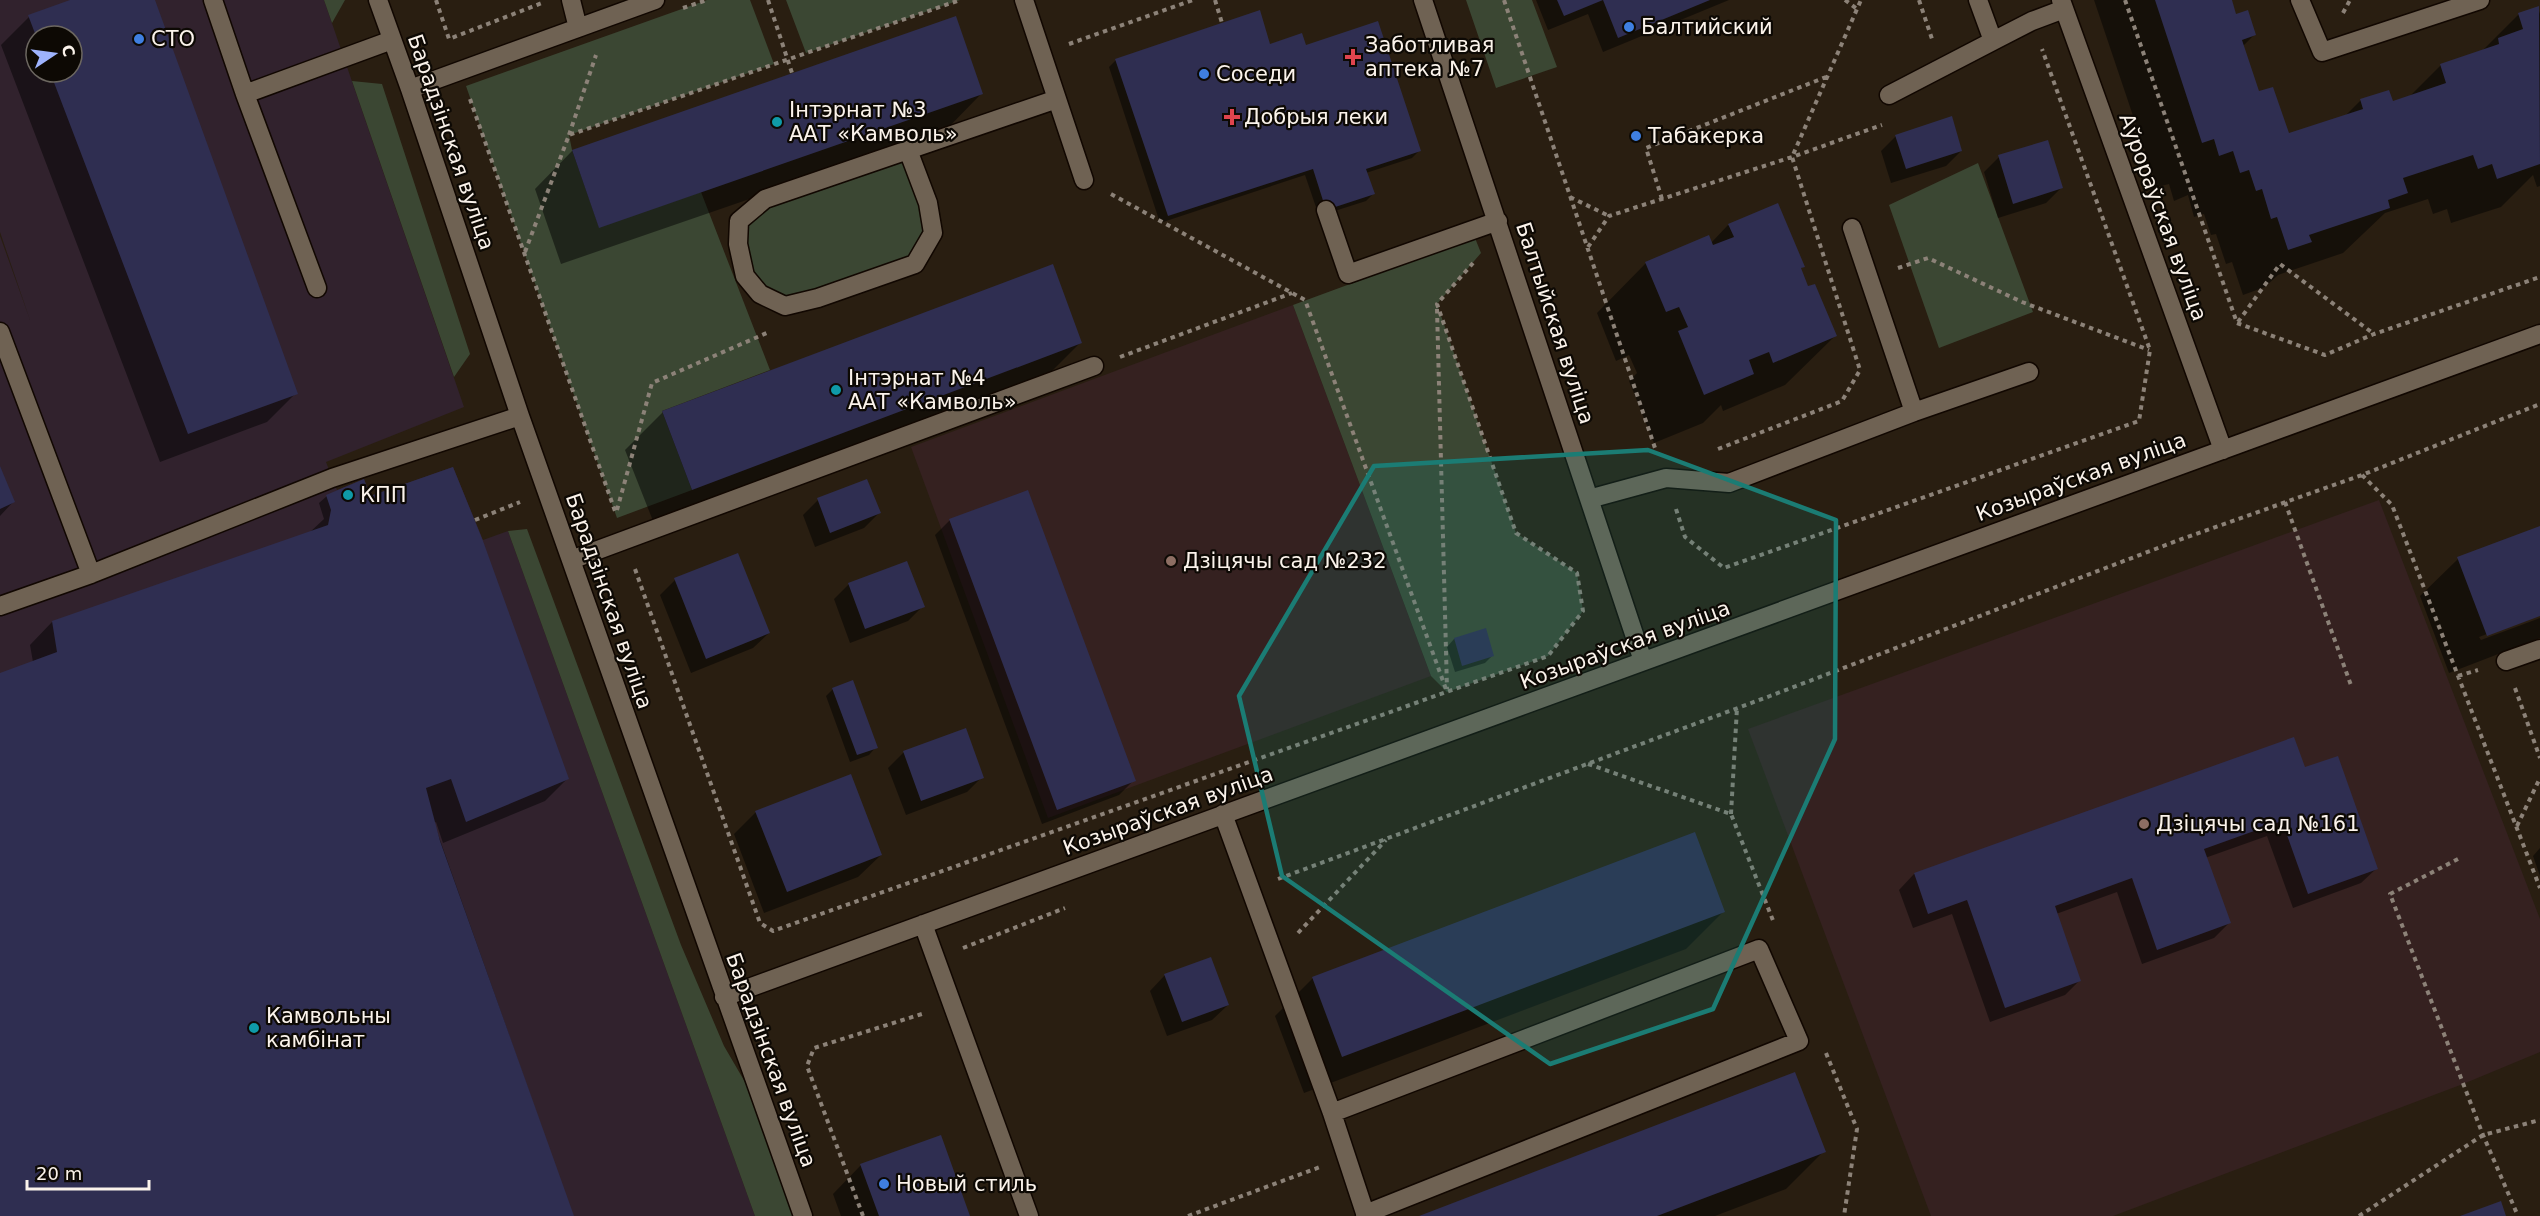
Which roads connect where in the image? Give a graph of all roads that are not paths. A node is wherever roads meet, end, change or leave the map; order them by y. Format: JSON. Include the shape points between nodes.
{"nodes":[{"id":1,"x":213,"y":0,"type":"edge"},
{"id":2,"x":378,"y":0,"type":"edge"},
{"id":3,"x":571,"y":0,"type":"edge"},
{"id":4,"x":655,"y":0,"type":"edge"},
{"id":5,"x":1024,"y":0,"type":"edge"},
{"id":6,"x":1423,"y":0,"type":"edge"},
{"id":7,"x":1978,"y":0,"type":"edge"},
{"id":8,"x":2300,"y":0,"type":"edge"},
{"id":9,"x":2480,"y":0,"type":"edge"},
{"id":10,"x":2062,"y":4,"type":"edge"},
{"id":11,"x":578,"y":28,"type":"junction"},
{"id":12,"x":392,"y":40,"type":"junction"},
{"id":13,"x":1993,"y":40,"type":"junction"},
{"id":14,"x":410,"y":89,"type":"junction"},
{"id":15,"x":245,"y":94,"type":"junction"},
{"id":16,"x":1890,"y":96,"type":"road end"},
{"id":17,"x":1057,"y":99,"type":"junction"},
{"id":18,"x":908,"y":150,"type":"junction"},
{"id":19,"x":1084,"y":180,"type":"road end"},
{"id":20,"x":1326,"y":210,"type":"dead end"},
{"id":21,"x":1498,"y":220,"type":"junction"},
{"id":22,"x":1852,"y":228,"type":"dead end"},
{"id":23,"x":317,"y":288,"type":"dead end"},
{"id":24,"x":0,"y":332,"type":"edge"},
{"id":25,"x":2540,"y":334,"type":"edge"},
{"id":26,"x":1094,"y":366,"type":"road end"},
{"id":27,"x":2030,"y":372,"type":"dead end"},
{"id":28,"x":1914,"y":412,"type":"junction"},
{"id":29,"x":520,"y":416,"type":"junction"},
{"id":30,"x":2223,"y":450,"type":"junction"},
{"id":31,"x":1589,"y":499,"type":"junction"},
{"id":32,"x":571,"y":560,"type":"junction"},
{"id":33,"x":91,"y":574,"type":"junction"},
{"id":34,"x":0,"y":606,"type":"edge"},
{"id":35,"x":2540,"y":649,"type":"edge"},
{"id":36,"x":1643,"y":661,"type":"junction"},
{"id":37,"x":2506,"y":661,"type":"road end"},
{"id":38,"x":1223,"y":814,"type":"junction"},
{"id":39,"x":922,"y":924,"type":"junction"},
{"id":40,"x":724,"y":996,"type":"junction"},
{"id":41,"x":1332,"y":1113,"type":"junction"},
{"id":42,"x":1365,"y":1215,"type":"edge"},
{"id":43,"x":803,"y":1216,"type":"edge"},
{"id":44,"x":1029,"y":1216,"type":"edge"}],
"edges":[{"from":1,"to":15,"type":"street"},
{"from":2,"to":12,"type":"street","name":"Барадзінская вуліца"},
{"from":3,"to":11,"type":"street"},
{"from":4,"to":11,"type":"street"},
{"from":5,"to":17,"type":"street"},
{"from":6,"to":21,"type":"street","name":"Балтыйская вуліца"},
{"from":7,"to":13,"type":"street"},
{"from":8,"to":9,"type":"street","via":[[2322,52]]},
{"from":10,"to":13,"type":"street"},
{"from":10,"to":30,"type":"street","name":"Аўрораўская вуліца"},
{"from":11,"to":14,"type":"street"},
{"from":12,"to":14,"type":"street","name":"Барадзінская вуліца"},
{"from":12,"to":15,"type":"street"},
{"from":13,"to":16,"type":"street"},
{"from":14,"to":29,"type":"street","name":"Барадзінская вуліца"},
{"from":15,"to":23,"type":"street"},
{"from":17,"to":18,"type":"street"},
{"from":17,"to":19,"type":"street"},
{"from":18,"to":18,"type":"street","via":[[765,200],[739,221],[738,244],[745,276],[760,294],[784,306],[915,264],[933,233],[928,203]]},
{"from":20,"to":21,"type":"street","via":[[1348,274]]},
{"from":21,"to":31,"type":"street","name":"Балтыйская вуліца"},
{"from":22,"to":28,"type":"street"},
{"from":24,"to":33,"type":"street"},
{"from":25,"to":30,"type":"street","name":"Козыраўская вуліца"},
{"from":26,"to":32,"type":"street"},
{"from":27,"to":28,"type":"street"},
{"from":28,"to":31,"type":"street","via":[[1729,483],[1666,478]]},
{"from":29,"to":32,"type":"street","name":"Барадзінская вуліца"},
{"from":29,"to":33,"type":"street","via":[[332,478]]},
{"from":30,"to":36,"type":"street","name":"Козыраўская вуліца"},
{"from":31,"to":36,"type":"street","name":"Балтыйская вуліца"},
{"from":32,"to":40,"type":"street","name":"Барадзінская вуліца"},
{"from":33,"to":34,"type":"street"},
{"from":35,"to":37,"type":"street"},
{"from":36,"to":38,"type":"street","name":"Козыраўская вуліца"},
{"from":38,"to":39,"type":"street","name":"Козыраўская вуліца"},
{"from":38,"to":41,"type":"street"},
{"from":39,"to":40,"type":"street","name":"Козыраўская вуліца"},
{"from":39,"to":44,"type":"street"},
{"from":40,"to":43,"type":"street","name":"Барадзінская вуліца"},
{"from":41,"to":42,"type":"street"},
{"from":41,"to":42,"type":"street","via":[[1759,949],[1800,1041]]}]}
